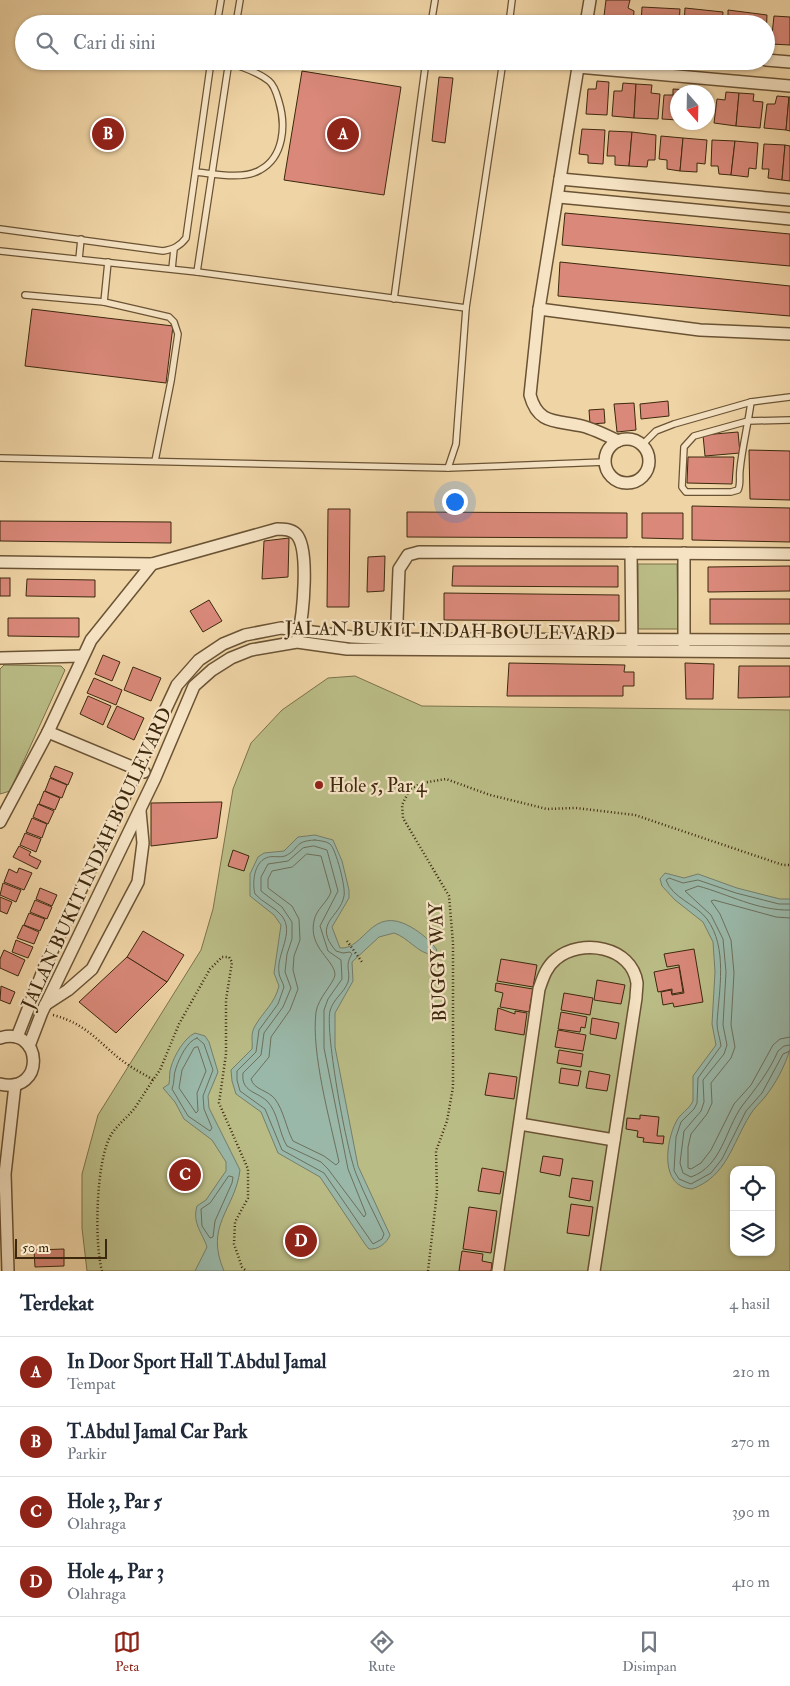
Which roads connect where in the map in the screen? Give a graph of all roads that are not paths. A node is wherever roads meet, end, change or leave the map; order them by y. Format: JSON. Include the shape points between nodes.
{"nodes":[{"id":1,"x":221,"y":0,"type":"edge"},
{"id":2,"x":240,"y":0,"type":"edge"},
{"id":3,"x":435,"y":0,"type":"edge"},
{"id":4,"x":512,"y":0,"type":"edge"},
{"id":5,"x":590,"y":0,"type":"edge"},
{"id":6,"x":218,"y":15,"type":"edge"},
{"id":7,"x":238,"y":15,"type":"edge"},
{"id":8,"x":433,"y":15,"type":"edge"},
{"id":9,"x":510,"y":15,"type":"edge"},
{"id":10,"x":588,"y":15,"type":"edge"},
{"id":11,"x":775,"y":61,"type":"edge"},
{"id":12,"x":790,"y":62,"type":"edge"},
{"id":13,"x":210,"y":70,"type":"edge"},
{"id":14,"x":226,"y":70,"type":"edge"},
{"id":15,"x":244,"y":70,"type":"edge"},
{"id":16,"x":425,"y":70,"type":"edge"},
{"id":17,"x":502,"y":70,"type":"edge"},
{"id":18,"x":578,"y":70,"type":"edge"},
{"id":19,"x":637,"y":70,"type":"edge"},
{"id":20,"x":790,"y":86,"type":"edge"},
{"id":21,"x":196,"y":172,"type":"junction"},
{"id":22,"x":213,"y":174,"type":"junction"},
{"id":23,"x":560,"y":179,"type":"junction"},
{"id":24,"x":559,"y":197,"type":"junction"},
{"id":25,"x":790,"y":200,"type":"edge"},
{"id":26,"x":790,"y":219,"type":"edge"},
{"id":27,"x":0,"y":229,"type":"edge"},
{"id":28,"x":81,"y":240,"type":"junction"},
{"id":29,"x":174,"y":249,"type":"junction"},
{"id":30,"x":0,"y":251,"type":"edge"},
{"id":31,"x":79,"y":258,"type":"junction"},
{"id":32,"x":108,"y":262,"type":"junction"},
{"id":33,"x":172,"y":269,"type":"junction"},
{"id":34,"x":198,"y":272,"type":"junction"},
{"id":35,"x":25,"y":296,"type":"dead end"},
{"id":36,"x":394,"y":299,"type":"junction"},
{"id":37,"x":104,"y":302,"type":"junction"},
{"id":38,"x":466,"y":308,"type":"junction"},
{"id":39,"x":540,"y":309,"type":"junction"},
{"id":40,"x":790,"y":334,"type":"edge"},
{"id":41,"x":790,"y":397,"type":"edge"},
{"id":42,"x":751,"y":402,"type":"junction"},
{"id":43,"x":790,"y":420,"type":"edge"},
{"id":44,"x":748,"y":421,"type":"junction"},
{"id":45,"x":618,"y":440,"type":"junction"},
{"id":46,"x":642,"y":445,"type":"junction"},
{"id":47,"x":0,"y":458,"type":"edge"},
{"id":48,"x":154,"y":461,"type":"junction"},
{"id":49,"x":605,"y":462,"type":"junction"},
{"id":50,"x":448,"y":468,"type":"junction"},
{"id":51,"x":631,"y":553,"type":"junction"},
{"id":52,"x":684,"y":553,"type":"junction"},
{"id":53,"x":790,"y":554,"type":"edge"},
{"id":54,"x":0,"y":562,"type":"edge"},
{"id":55,"x":152,"y":564,"type":"junction"},
{"id":56,"x":300,"y":629,"type":"junction"},
{"id":57,"x":790,"y":640,"type":"edge"},
{"id":58,"x":297,"y":642,"type":"junction"},
{"id":59,"x":396,"y":644,"type":"junction"},
{"id":60,"x":632,"y":645,"type":"junction"},
{"id":61,"x":684,"y":646,"type":"junction"},
{"id":62,"x":790,"y":652,"type":"edge"},
{"id":63,"x":82,"y":656,"type":"junction"},
{"id":64,"x":0,"y":658,"type":"edge"},
{"id":65,"x":48,"y":732,"type":"junction"},
{"id":66,"x":139,"y":769,"type":"junction"},
{"id":67,"x":155,"y":778,"type":"junction"},
{"id":68,"x":140,"y":809,"type":"junction"},
{"id":69,"x":0,"y":822,"type":"edge"},
{"id":70,"x":44,"y":1008,"type":"junction"},
{"id":71,"x":17,"y":1037,"type":"junction"},
{"id":72,"x":0,"y":1038,"type":"edge"},
{"id":73,"x":29,"y":1046,"type":"junction"},
{"id":74,"x":0,"y":1084,"type":"edge"},
{"id":75,"x":15,"y":1085,"type":"junction"},
{"id":76,"x":520,"y":1124,"type":"junction"},
{"id":77,"x":614,"y":1140,"type":"junction"},
{"id":78,"x":2,"y":1174,"type":"edge"},
{"id":79,"x":8,"y":1271,"type":"edge"},
{"id":80,"x":498,"y":1271,"type":"edge"},
{"id":81,"x":594,"y":1271,"type":"edge"}],
"edges":[{"from":1,"to":6,"type":"lane"},
{"from":2,"to":7,"type":"lane"},
{"from":3,"to":8,"type":"lane"},
{"from":4,"to":9,"type":"lane"},
{"from":5,"to":10,"type":"street"},
{"from":11,"to":12,"type":"street"},
{"from":13,"to":21,"type":"lane"},
{"from":14,"to":22,"type":"lane"},
{"from":15,"to":22,"type":"lane","via":[[270,82],[283,116],[283,132],[272,160],[260,170],[247,175]]},
{"from":16,"to":36,"type":"lane"},
{"from":17,"to":38,"type":"lane"},
{"from":18,"to":23,"type":"street"},
{"from":19,"to":20,"type":"street"},
{"from":21,"to":22,"type":"lane"},
{"from":21,"to":29,"type":"lane","via":[[186,238]]},
{"from":22,"to":34,"type":"lane"},
{"from":23,"to":24,"type":"street"},
{"from":23,"to":25,"type":"street"},
{"from":24,"to":26,"type":"street"},
{"from":24,"to":39,"type":"street"},
{"from":27,"to":28,"type":"lane"},
{"from":28,"to":29,"type":"lane"},
{"from":28,"to":31,"type":"lane"},
{"from":29,"to":33,"type":"lane"},
{"from":30,"to":31,"type":"lane"},
{"from":31,"to":32,"type":"lane"},
{"from":32,"to":33,"type":"lane"},
{"from":32,"to":37,"type":"lane"},
{"from":33,"to":34,"type":"lane"},
{"from":34,"to":36,"type":"lane"},
{"from":35,"to":37,"type":"lane"},
{"from":36,"to":38,"type":"lane"},
{"from":37,"to":48,"type":"lane","via":[[169,317],[177,329],[171,381]]},
{"from":38,"to":50,"type":"lane","via":[[456,444]]},
{"from":39,"to":40,"type":"street","via":[[700,330]]},
{"from":39,"to":45,"type":"street","via":[[530,395],[533,407],[544,418],[594,430]]},
{"from":41,"to":42,"type":"lane"},
{"from":42,"to":44,"type":"lane"},
{"from":42,"to":46,"type":"lane","via":[[674,424],[656,432]]},
{"from":43,"to":44,"type":"lane"},
{"from":44,"to":44,"type":"lane","via":[[738,490],[686,492],[682,486],[684,447],[688,441],[694,436]]},
{"from":45,"to":46,"type":"street","via":[[631,439]]},
{"from":45,"to":49,"type":"street","via":[[608,449]]},
{"from":46,"to":49,"type":"street","via":[[649,456],[649,463],[644,474],[635,481],[625,483],[614,478]]},
{"from":47,"to":48,"type":"lane"},
{"from":48,"to":50,"type":"lane"},
{"from":49,"to":50,"type":"lane"},
{"from":51,"to":52,"type":"street"},
{"from":51,"to":59,"type":"street","via":[[419,552],[408,555],[399,569]]},
{"from":51,"to":60,"type":"street"},
{"from":52,"to":53,"type":"street"},
{"from":52,"to":61,"type":"street"},
{"from":54,"to":55,"type":"street"},
{"from":55,"to":56,"type":"street","via":[[277,529],[290,530],[299,539],[303,550]]},
{"from":55,"to":63,"type":"street","via":[[91,640]]},
{"from":56,"to":58,"type":"street"},
{"from":56,"to":59,"type":"street"},
{"from":56,"to":66,"type":"street","via":[[282,628],[245,635],[223,644],[199,660],[177,685]]},
{"from":57,"to":61,"type":"street"},
{"from":58,"to":59,"type":"street","name":"JALAN BUKIT INDAH BOULEVARD","via":[[347,649]]},
{"from":58,"to":67,"type":"street","name":"JALAN BUKIT INDAH BOULEVARD","via":[[272,645],[231,658],[194,686]]},
{"from":59,"to":60,"type":"street"},
{"from":60,"to":61,"type":"street"},
{"from":61,"to":62,"type":"street"},
{"from":63,"to":64,"type":"street"},
{"from":63,"to":65,"type":"street"},
{"from":65,"to":66,"type":"street"},
{"from":65,"to":69,"type":"street"},
{"from":66,"to":67,"type":"street"},
{"from":66,"to":71,"type":"street","via":[[45,966]]},
{"from":67,"to":68,"type":"street","name":"JALAN BUKIT INDAH BOULEVARD"},
{"from":68,"to":70,"type":"street","name":"JALAN BUKIT INDAH BOULEVARD"},
{"from":68,"to":70,"type":"street","via":[[143,843],[138,882],[92,969]]},
{"from":70,"to":73,"type":"street","name":"JALAN BUKIT INDAH BOULEVARD"},
{"from":71,"to":72,"type":"street"},
{"from":71,"to":73,"type":"street"},
{"from":73,"to":75,"type":"street","via":[[34,1059],[31,1073]]},
{"from":74,"to":75,"type":"street"},
{"from":75,"to":78,"type":"street"},
{"from":76,"to":77,"type":"street"},
{"from":76,"to":77,"type":"street","via":[[545,973],[569,950],[585,946],[602,948],[629,966],[637,982]]},
{"from":76,"to":80,"type":"street"},
{"from":77,"to":81,"type":"street"},
{"from":78,"to":79,"type":"street"}]}
